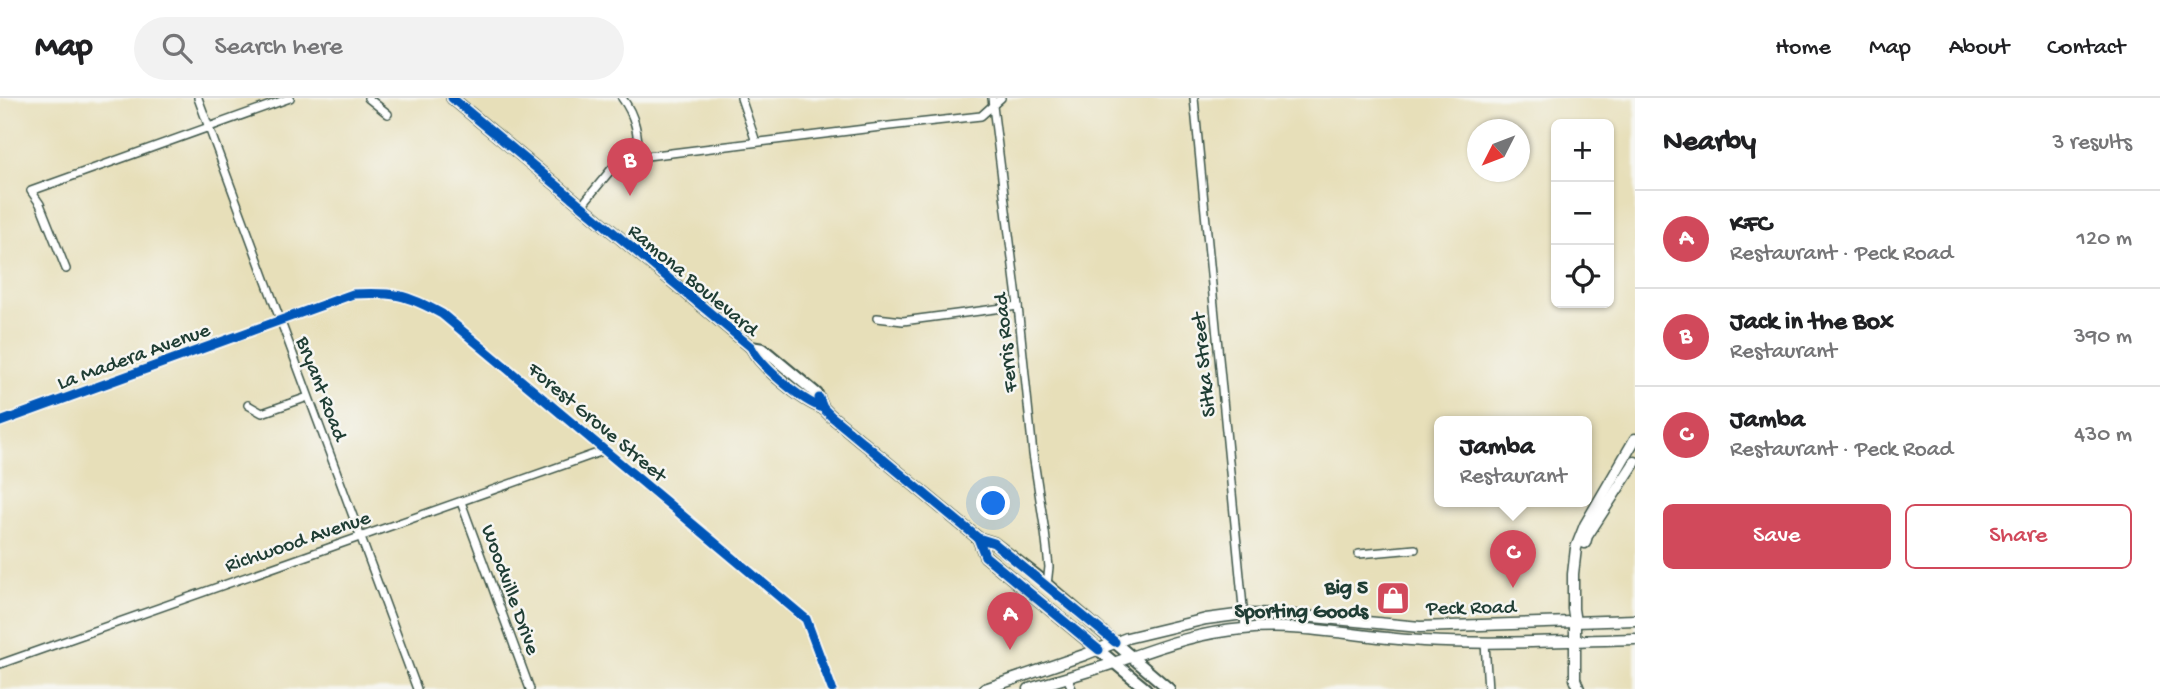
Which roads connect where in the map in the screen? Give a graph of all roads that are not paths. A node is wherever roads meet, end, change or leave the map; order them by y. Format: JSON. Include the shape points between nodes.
{"nodes":[{"id":1,"x":198,"y":98,"type":"edge"},
{"id":2,"x":289,"y":98,"type":"edge"},
{"id":3,"x":368,"y":98,"type":"edge"},
{"id":4,"x":452,"y":98,"type":"edge"},
{"id":5,"x":622,"y":98,"type":"edge"},
{"id":6,"x":741,"y":98,"type":"edge"},
{"id":7,"x":992,"y":98,"type":"edge"},
{"id":8,"x":1001,"y":98,"type":"edge"},
{"id":9,"x":1194,"y":98,"type":"edge"},
{"id":10,"x":993,"y":107,"type":"junction"},
{"id":11,"x":388,"y":114,"type":"dead end"},
{"id":12,"x":209,"y":127,"type":"junction"},
{"id":13,"x":756,"y":142,"type":"junction"},
{"id":14,"x":639,"y":157,"type":"junction"},
{"id":15,"x":582,"y":205,"type":"junction"},
{"id":16,"x":66,"y":269,"type":"dead end"},
{"id":17,"x":1018,"y":306,"type":"junction"},
{"id":18,"x":877,"y":318,"type":"dead end"},
{"id":19,"x":278,"y":320,"type":"junction"},
{"id":20,"x":308,"y":397,"type":"junction"},
{"id":21,"x":248,"y":405,"type":"dead end"},
{"id":22,"x":0,"y":422,"type":"edge"},
{"id":23,"x":1635,"y":439,"type":"edge"},
{"id":24,"x":606,"y":450,"type":"junction"},
{"id":25,"x":1635,"y":462,"type":"edge"},
{"id":26,"x":461,"y":502,"type":"junction"},
{"id":27,"x":360,"y":536,"type":"junction"},
{"id":28,"x":978,"y":538,"type":"junction"},
{"id":29,"x":1415,"y":548,"type":"dead end"},
{"id":30,"x":1359,"y":554,"type":"dead end"},
{"id":31,"x":1046,"y":585,"type":"junction"},
{"id":32,"x":1244,"y":614,"type":"junction"},
{"id":33,"x":1635,"y":620,"type":"edge"},
{"id":34,"x":1575,"y":622,"type":"junction"},
{"id":35,"x":1245,"y":628,"type":"junction"},
{"id":36,"x":1635,"y":639,"type":"edge"},
{"id":37,"x":1575,"y":641,"type":"junction"},
{"id":38,"x":1115,"y":642,"type":"junction"},
{"id":39,"x":1485,"y":643,"type":"junction"},
{"id":40,"x":1099,"y":650,"type":"junction"},
{"id":41,"x":1131,"y":656,"type":"junction"},
{"id":42,"x":1115,"y":662,"type":"junction"},
{"id":43,"x":0,"y":664,"type":"edge"},
{"id":44,"x":1067,"y":677,"type":"junction"},
{"id":45,"x":417,"y":689,"type":"edge"},
{"id":46,"x":530,"y":689,"type":"edge"},
{"id":47,"x":832,"y":689,"type":"edge"},
{"id":48,"x":985,"y":689,"type":"edge"},
{"id":49,"x":1029,"y":689,"type":"edge"},
{"id":50,"x":1072,"y":689,"type":"edge"},
{"id":51,"x":1146,"y":689,"type":"edge"},
{"id":52,"x":1170,"y":689,"type":"edge"},
{"id":53,"x":1488,"y":689,"type":"edge"},
{"id":54,"x":1579,"y":689,"type":"edge"}],
"edges":[{"from":1,"to":12,"type":"street","name":"Bryant Road"},
{"from":2,"to":12,"type":"street"},
{"from":3,"to":11,"type":"street"},
{"from":4,"to":15,"type":"main road","name":"Ramona Boulevard"},
{"from":5,"to":14,"type":"street","via":[[634,117]]},
{"from":6,"to":13,"type":"street"},
{"from":7,"to":10,"type":"street","name":"Ferris Road"},
{"from":8,"to":10,"type":"street"},
{"from":9,"to":32,"type":"street","name":"Sitka Street"},
{"from":10,"to":13,"type":"street","via":[[981,116]]},
{"from":10,"to":17,"type":"street","name":"Ferris Road"},
{"from":12,"to":16,"type":"street","via":[[31,191]]},
{"from":12,"to":19,"type":"street","name":"Bryant Road"},
{"from":13,"to":14,"type":"street"},
{"from":14,"to":15,"type":"street","via":[[614,166]]},
{"from":15,"to":28,"type":"main road","name":"Ramona Boulevard","via":[[751,347],[757,359],[809,403],[823,408]]},
{"from":17,"to":18,"type":"street","via":[[903,321]]},
{"from":17,"to":31,"type":"street","name":"Ferris Road","via":[[1049,567]]},
{"from":19,"to":20,"type":"street","name":"Bryant Road"},
{"from":19,"to":22,"type":"street","name":"La Madera Avenue"},
{"from":19,"to":24,"type":"street","name":"Forest Grove Street","via":[[353,294],[385,293],[415,299],[442,314]]},
{"from":20,"to":21,"type":"street","via":[[262,413]]},
{"from":20,"to":27,"type":"street","name":"Bryant Road"},
{"from":23,"to":34,"type":"main road","via":[[1576,548]]},
{"from":24,"to":26,"type":"street","name":"Richwood Avenue"},
{"from":24,"to":47,"type":"street","name":"Forest Grove Street","via":[[806,619]]},
{"from":25,"to":34,"type":"main road","via":[[1587,536],[1578,571]]},
{"from":26,"to":27,"type":"street","name":"Richwood Avenue"},
{"from":26,"to":46,"type":"street","name":"Woodville Drive"},
{"from":27,"to":43,"type":"street","name":"Richwood Avenue"},
{"from":27,"to":45,"type":"street","name":"Bryant Road"},
{"from":28,"to":31,"type":"main road","name":"Ramona Boulevard","via":[[994,543]]},
{"from":28,"to":40,"type":"main road","name":"Ramona Boulevard","via":[[985,556]]},
{"from":29,"to":30,"type":"street"},
{"from":31,"to":38,"type":"main road","name":"Ramona Boulevard"},
{"from":32,"to":34,"type":"main road","name":"Peck Road","via":[[1420,627]]},
{"from":32,"to":35,"type":"street","name":"Sitka Street"},
{"from":32,"to":38,"type":"main road","name":"Peck Road","via":[[1206,618]]},
{"from":33,"to":34,"type":"main road","name":"Peck Road"},
{"from":34,"to":37,"type":"main road"},
{"from":35,"to":39,"type":"main road","name":"Peck Road"},
{"from":35,"to":41,"type":"main road","name":"Peck Road","via":[[1171,642]]},
{"from":36,"to":37,"type":"main road","name":"Peck Road"},
{"from":37,"to":39,"type":"main road","name":"Peck Road"},
{"from":37,"to":54,"type":"main road"},
{"from":38,"to":40,"type":"main road","name":"Peck Road"},
{"from":38,"to":41,"type":"main road","name":"Ramona Boulevard"},
{"from":39,"to":53,"type":"street"},
{"from":40,"to":42,"type":"main road","name":"Ramona Boulevard"},
{"from":40,"to":48,"type":"main road","name":"Peck Road"},
{"from":41,"to":42,"type":"main road","name":"Peck Road"},
{"from":41,"to":52,"type":"main road","name":"Ramona Boulevard"},
{"from":42,"to":44,"type":"main road","name":"Peck Road"},
{"from":42,"to":51,"type":"main road","name":"Ramona Boulevard"},
{"from":44,"to":49,"type":"main road","name":"Peck Road"},
{"from":44,"to":50,"type":"street"}]}
